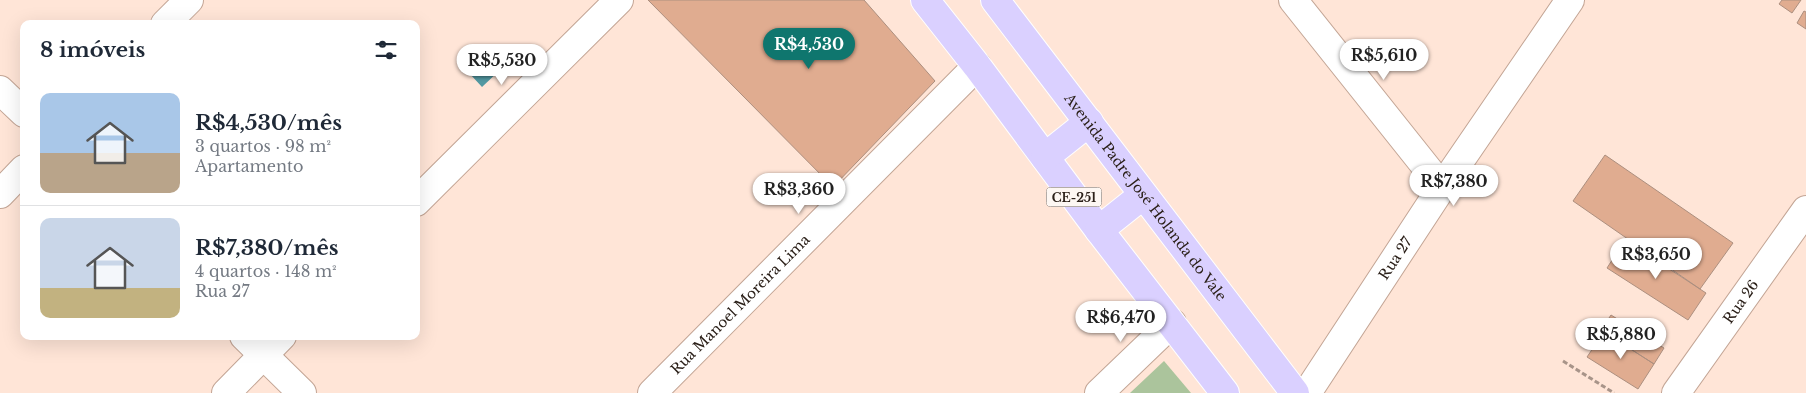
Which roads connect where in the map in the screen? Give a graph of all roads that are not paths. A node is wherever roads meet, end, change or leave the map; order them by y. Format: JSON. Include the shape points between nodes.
{"nodes":[{"id":1,"x":189,"y":0,"type":"edge"},
{"id":2,"x":619,"y":0,"type":"edge"},
{"id":3,"x":925,"y":0,"type":"edge"},
{"id":4,"x":995,"y":0,"type":"edge"},
{"id":5,"x":1293,"y":0,"type":"edge"},
{"id":6,"x":1570,"y":0,"type":"edge"},
{"id":7,"x":170,"y":20,"type":"edge"},
{"id":8,"x":977,"y":66,"type":"junction"},
{"id":9,"x":0,"y":90,"type":"edge"},
{"id":10,"x":20,"y":109,"type":"edge"},
{"id":11,"x":1089,"y":122,"type":"junction"},
{"id":12,"x":1045,"y":157,"type":"junction"},
{"id":13,"x":20,"y":173,"type":"edge"},
{"id":14,"x":1442,"y":188,"type":"junction"},
{"id":15,"x":0,"y":194,"type":"edge"},
{"id":16,"x":1143,"y":195,"type":"junction"},
{"id":17,"x":420,"y":198,"type":"edge"},
{"id":18,"x":1805,"y":213,"type":"edge"},
{"id":19,"x":1099,"y":230,"type":"junction"},
{"id":20,"x":1172,"y":323,"type":"junction"},
{"id":21,"x":270,"y":340,"type":"edge"},
{"id":22,"x":253,"y":346,"type":"edge"},
{"id":23,"x":1109,"y":390,"type":"edge"},
{"id":24,"x":226,"y":393,"type":"edge"},
{"id":25,"x":302,"y":393,"type":"edge"},
{"id":26,"x":652,"y":393,"type":"edge"},
{"id":27,"x":1225,"y":393,"type":"edge"},
{"id":28,"x":1295,"y":393,"type":"edge"},
{"id":29,"x":1307,"y":393,"type":"edge"},
{"id":30,"x":1676,"y":393,"type":"edge"}],
"edges":[{"from":1,"to":7,"type":"street"},
{"from":2,"to":17,"type":"street"},
{"from":3,"to":8,"type":"main road","number":"CE-251"},
{"from":4,"to":11,"type":"main road","name":"Avenida Padre José Holanda do Vale"},
{"from":5,"to":14,"type":"street"},
{"from":6,"to":14,"type":"street","name":"Rua 27"},
{"from":8,"to":12,"type":"main road","number":"CE-251"},
{"from":8,"to":26,"type":"street","name":"Rua Manoel Moreira Lima"},
{"from":9,"to":10,"type":"street"},
{"from":11,"to":12,"type":"main road"},
{"from":11,"to":16,"type":"main road","name":"Avenida Padre José Holanda do Vale"},
{"from":12,"to":19,"type":"main road","number":"CE-251"},
{"from":13,"to":15,"type":"street"},
{"from":14,"to":29,"type":"street","name":"Rua 27"},
{"from":16,"to":19,"type":"main road"},
{"from":16,"to":28,"type":"main road","name":"Avenida Padre José Holanda do Vale"},
{"from":18,"to":30,"type":"street","name":"Rua 26"},
{"from":19,"to":20,"type":"main road","number":"CE-251"},
{"from":20,"to":23,"type":"street"},
{"from":20,"to":27,"type":"main road","number":"CE-251"},
{"from":21,"to":22,"type":"street"},
{"from":22,"to":24,"type":"street"},
{"from":22,"to":25,"type":"street"}]}
